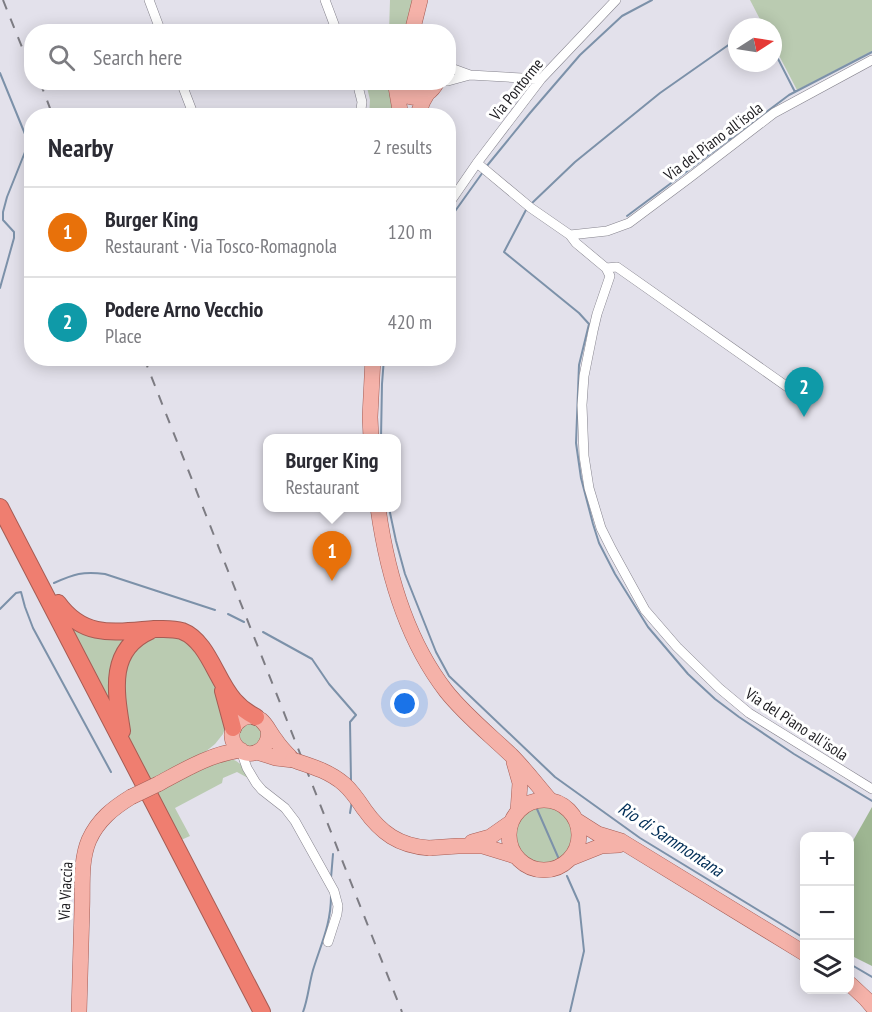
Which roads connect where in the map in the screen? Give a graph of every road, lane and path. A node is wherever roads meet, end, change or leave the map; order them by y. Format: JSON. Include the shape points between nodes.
{"nodes":[{"id":1,"x":149,"y":0,"type":"edge"},
{"id":2,"x":325,"y":0,"type":"edge"},
{"id":3,"x":420,"y":0,"type":"edge"},
{"id":4,"x":621,"y":0,"type":"edge"},
{"id":5,"x":614,"y":2,"type":"edge"},
{"id":6,"x":158,"y":24,"type":"edge"},
{"id":7,"x":334,"y":24,"type":"edge"},
{"id":8,"x":414,"y":24,"type":"edge"},
{"id":9,"x":423,"y":24,"type":"edge"},
{"id":10,"x":872,"y":60,"type":"edge"},
{"id":11,"x":456,"y":71,"type":"edge"},
{"id":12,"x":470,"y":75,"type":"junction"},
{"id":13,"x":456,"y":79,"type":"edge"},
{"id":14,"x":541,"y":79,"type":"junction"},
{"id":15,"x":184,"y":90,"type":"edge"},
{"id":16,"x":359,"y":90,"type":"edge"},
{"id":17,"x":396,"y":90,"type":"edge"},
{"id":18,"x":399,"y":90,"type":"edge"},
{"id":19,"x":429,"y":90,"type":"edge"},
{"id":20,"x":433,"y":90,"type":"edge"},
{"id":21,"x":191,"y":108,"type":"edge"},
{"id":22,"x":361,"y":108,"type":"edge"},
{"id":23,"x":399,"y":108,"type":"edge"},
{"id":24,"x":420,"y":108,"type":"edge"},
{"id":25,"x":482,"y":167,"type":"junction"},
{"id":26,"x":456,"y":196,"type":"edge"},
{"id":27,"x":570,"y":235,"type":"junction"},
{"id":28,"x":606,"y":268,"type":"junction"},
{"id":29,"x":373,"y":366,"type":"edge"},
{"id":30,"x":796,"y":393,"type":"dead end"},
{"id":31,"x":371,"y":434,"type":"edge"},
{"id":32,"x":0,"y":507,"type":"edge"},
{"id":33,"x":379,"y":512,"type":"edge"},
{"id":34,"x":0,"y":527,"type":"edge"},
{"id":35,"x":33,"y":568,"type":"junction"},
{"id":36,"x":154,"y":629,"type":"junction"},
{"id":37,"x":216,"y":674,"type":"junction"},
{"id":38,"x":262,"y":723,"type":"junction"},
{"id":39,"x":233,"y":730,"type":"junction"},
{"id":40,"x":124,"y":747,"type":"junction"},
{"id":41,"x":249,"y":751,"type":"junction"},
{"id":42,"x":510,"y":754,"type":"junction"},
{"id":43,"x":293,"y":760,"type":"junction"},
{"id":44,"x":200,"y":761,"type":"junction"},
{"id":45,"x":251,"y":774,"type":"junction"},
{"id":46,"x":872,"y":789,"type":"edge"},
{"id":47,"x":550,"y":800,"type":"junction"},
{"id":48,"x":514,"y":817,"type":"junction"},
{"id":49,"x":576,"y":820,"type":"junction"},
{"id":50,"x":458,"y":846,"type":"junction"},
{"id":51,"x":629,"y":846,"type":"junction"},
{"id":52,"x":515,"y":856,"type":"junction"},
{"id":53,"x":571,"y":858,"type":"junction"},
{"id":54,"x":328,"y":942,"type":"dead end"},
{"id":55,"x":800,"y":951,"type":"edge"},
{"id":56,"x":854,"y":988,"type":"edge"},
{"id":57,"x":872,"y":1006,"type":"edge"},
{"id":58,"x":254,"y":1011,"type":"edge"},
{"id":59,"x":79,"y":1012,"type":"edge"}],
"edges":[{"from":1,"to":6,"type":"street"},
{"from":2,"to":7,"type":"street"},
{"from":3,"to":8,"type":"main road"},
{"from":3,"to":9,"type":"main road"},
{"from":4,"to":5,"type":"street","name":"Via Pontorme"},
{"from":5,"to":14,"type":"street","name":"Via Pontorme"},
{"from":10,"to":27,"type":"street","name":"Via del Piano all'isola","via":[[774,113],[629,223],[607,231]]},
{"from":11,"to":12,"type":"street"},
{"from":12,"to":13,"type":"street"},
{"from":12,"to":14,"type":"street"},
{"from":14,"to":25,"type":"street","name":"Via Pontorme"},
{"from":15,"to":21,"type":"street"},
{"from":16,"to":22,"type":"street"},
{"from":17,"to":23,"type":"main road"},
{"from":18,"to":19,"type":"main road","via":[[415,98]]},
{"from":20,"to":24,"type":"main road"},
{"from":25,"to":26,"type":"street","name":"Via Pontorme"},
{"from":25,"to":27,"type":"street"},
{"from":27,"to":28,"type":"street"},
{"from":28,"to":30,"type":"street","via":[[617,267]]},
{"from":28,"to":46,"type":"street","name":"Via del Piano all'isola","via":[[610,276],[593,331],[582,405],[589,488],[612,550],[645,610],[718,688],[749,713]]},
{"from":29,"to":31,"type":"main road"},
{"from":32,"to":35,"type":"highway"},
{"from":33,"to":42,"type":"main road","via":[[393,583],[405,618],[431,670],[459,706]]},
{"from":34,"to":58,"type":"highway"},
{"from":35,"to":36,"type":"highway","via":[[64,611],[81,625],[104,632]]},
{"from":35,"to":40,"type":"highway"},
{"from":36,"to":37,"type":"highway","via":[[173,629],[189,635],[199,644]]},
{"from":36,"to":40,"type":"highway","via":[[134,640],[120,663],[117,701]]},
{"from":37,"to":38,"type":"highway","via":[[234,700]]},
{"from":37,"to":39,"type":"highway"},
{"from":38,"to":39,"type":"main road","via":[[242,718]]},
{"from":38,"to":41,"type":"main road","via":[[268,737],[266,744],[261,750]]},
{"from":38,"to":43,"type":"main road"},
{"from":39,"to":41,"type":"main road","via":[[233,742]]},
{"from":39,"to":44,"type":"main road"},
{"from":40,"to":58,"type":"highway"},
{"from":41,"to":43,"type":"main road"},
{"from":41,"to":44,"type":"main road"},
{"from":41,"to":45,"type":"street"},
{"from":41,"to":45,"type":"street","via":[[253,759]]},
{"from":42,"to":47,"type":"main road"},
{"from":42,"to":48,"type":"main road","via":[[520,783]]},
{"from":43,"to":50,"type":"main road","bridge":true,"via":[[326,771],[343,783],[388,835],[412,846]]},
{"from":44,"to":59,"type":"main road","name":"Via Viaccia","bridge":true,"via":[[131,797],[93,831],[83,873]]},
{"from":45,"to":54,"type":"street","via":[[262,790],[295,820],[334,891],[338,906]]},
{"from":47,"to":48,"type":"main road","via":[[532,802]]},
{"from":47,"to":49,"type":"main road","via":[[563,806]]},
{"from":48,"to":50,"type":"main road","via":[[490,837]]},
{"from":48,"to":52,"type":"main road","via":[[509,832]]},
{"from":49,"to":51,"type":"main road"},
{"from":49,"to":53,"type":"main road","via":[[579,838]]},
{"from":50,"to":52,"type":"main road","via":[[483,846]]},
{"from":51,"to":53,"type":"main road","via":[[600,846]]},
{"from":51,"to":55,"type":"main road"},
{"from":52,"to":53,"type":"main road","via":[[539,870],[557,868]]},
{"from":56,"to":57,"type":"main road"}]}
